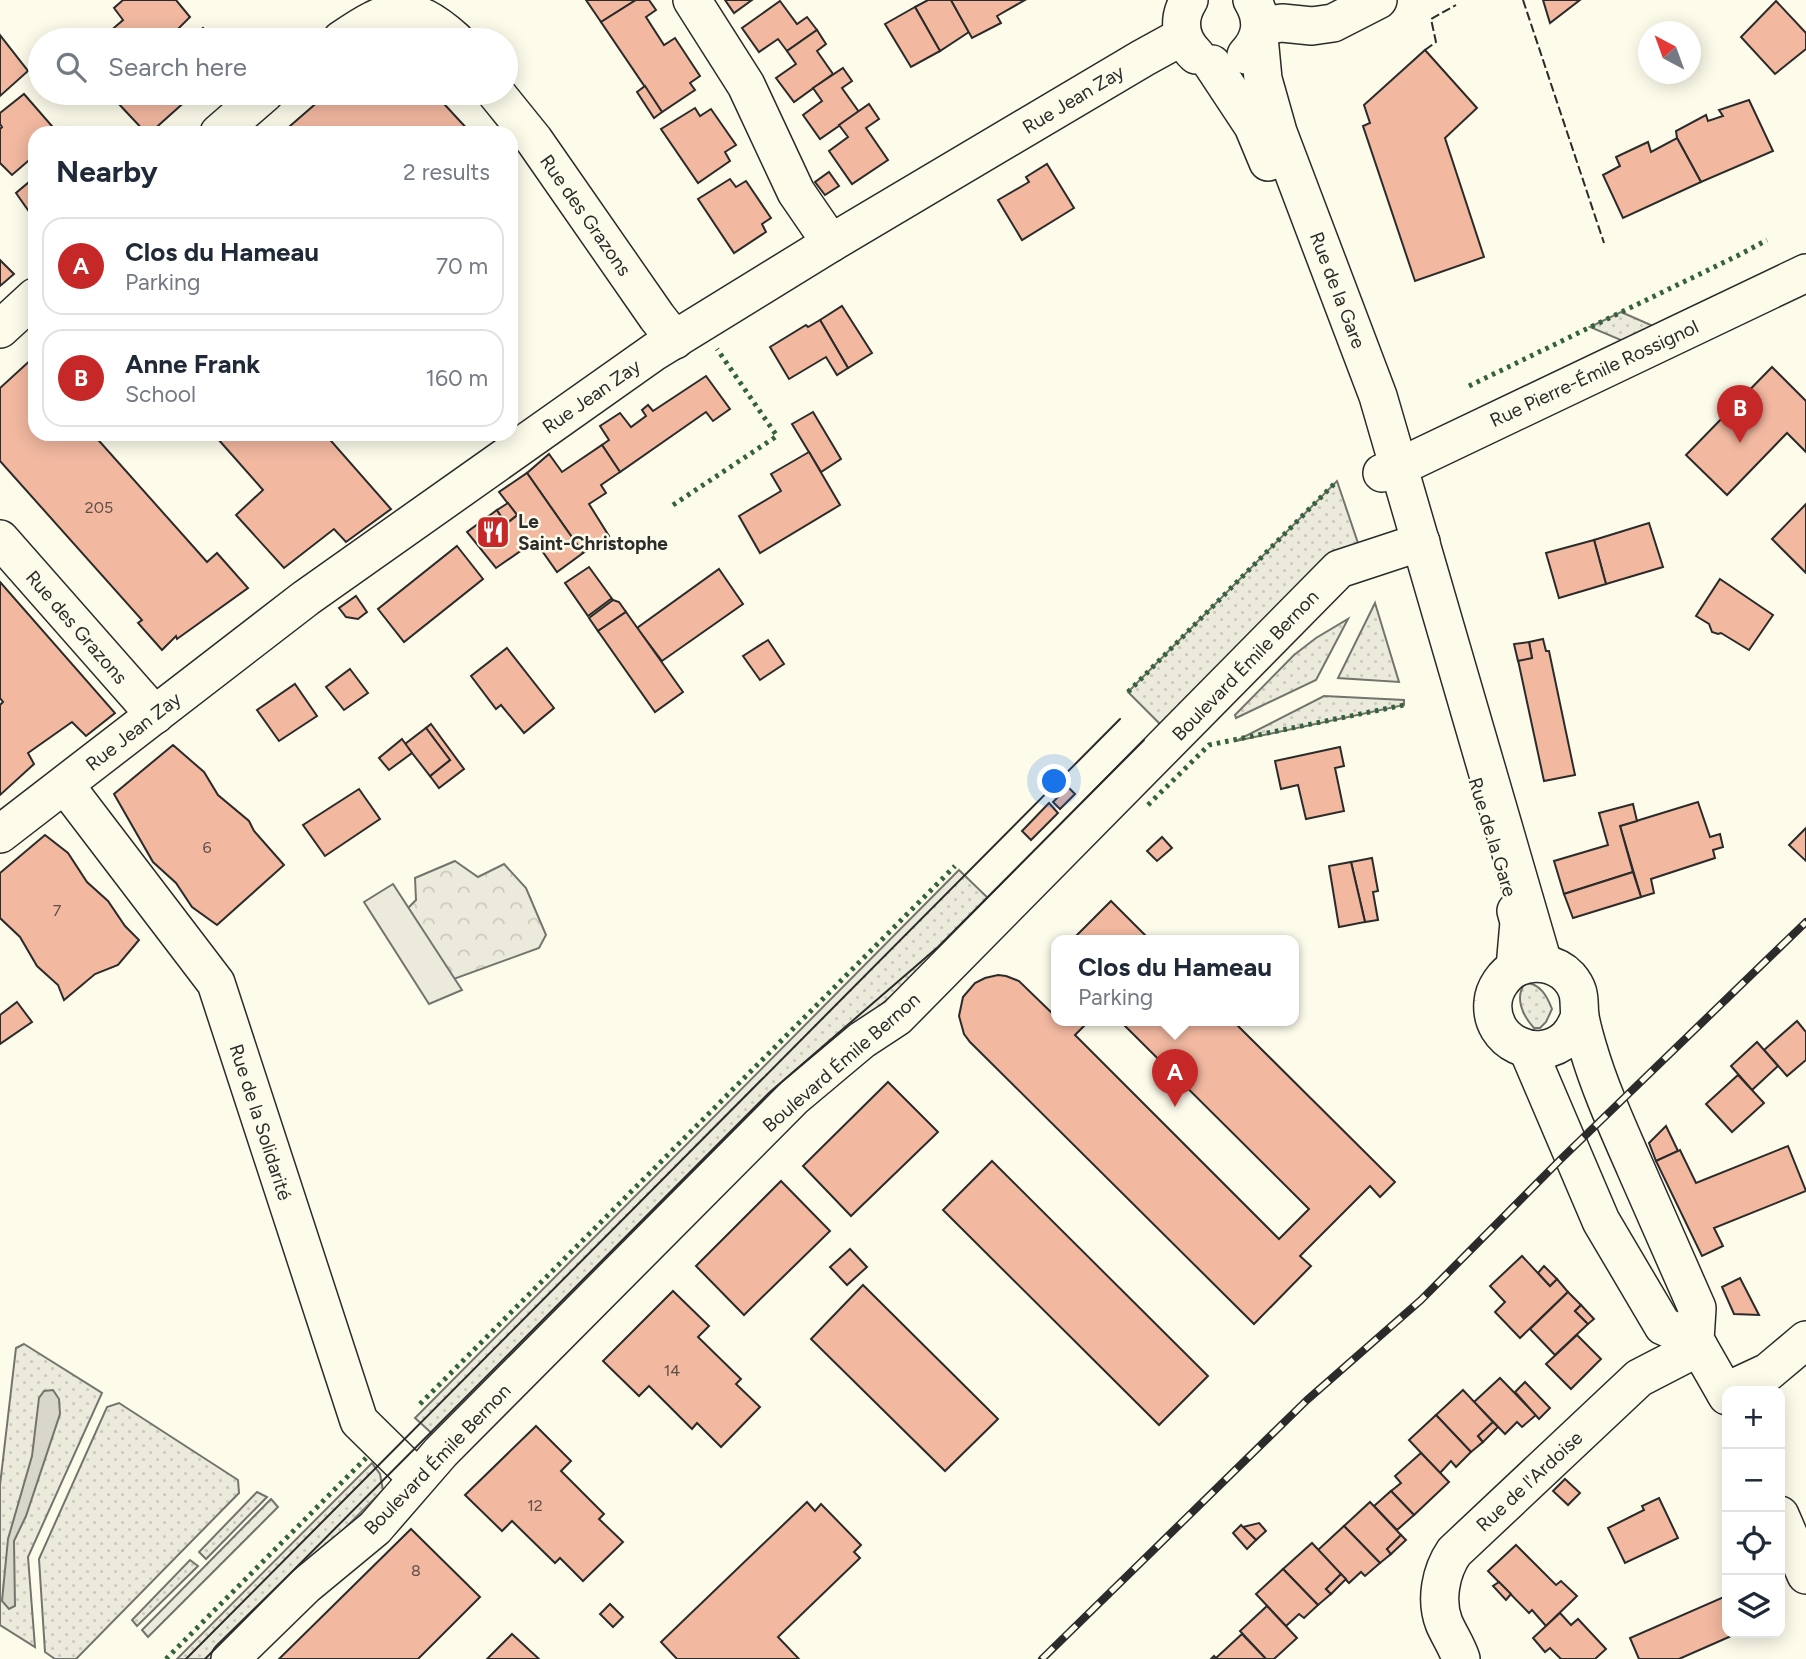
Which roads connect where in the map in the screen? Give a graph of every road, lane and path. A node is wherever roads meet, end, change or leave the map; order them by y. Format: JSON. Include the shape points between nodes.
{"nodes":[{"id":1,"x":692,"y":0,"type":"edge"},
{"id":2,"x":1378,"y":0,"type":"edge"},
{"id":3,"x":1183,"y":12,"type":"edge"},
{"id":4,"x":1257,"y":21,"type":"edge"},
{"id":5,"x":358,"y":28,"type":"edge"},
{"id":6,"x":445,"y":28,"type":"edge"},
{"id":7,"x":1212,"y":64,"type":"junction"},
{"id":8,"x":251,"y":105,"type":"edge"},
{"id":9,"x":506,"y":105,"type":"edge"},
{"id":10,"x":227,"y":126,"type":"edge"},
{"id":11,"x":831,"y":243,"type":"junction"},
{"id":12,"x":1806,"y":273,"type":"edge"},
{"id":13,"x":28,"y":303,"type":"edge"},
{"id":14,"x":0,"y":329,"type":"edge"},
{"id":15,"x":674,"y":340,"type":"junction"},
{"id":16,"x":1391,"y":470,"type":"junction"},
{"id":17,"x":0,"y":540,"type":"edge"},
{"id":18,"x":1413,"y":544,"type":"junction"},
{"id":19,"x":155,"y":715,"type":"junction"},
{"id":20,"x":65,"y":785,"type":"junction"},
{"id":21,"x":0,"y":834,"type":"edge"},
{"id":22,"x":1529,"y":966,"type":"junction"},
{"id":23,"x":1580,"y":1015,"type":"junction"},
{"id":24,"x":1528,"y":1050,"type":"junction"},
{"id":25,"x":1806,"y":1340,"type":"edge"},
{"id":26,"x":1697,"y":1343,"type":"junction"},
{"id":27,"x":1741,"y":1386,"type":"edge"},
{"id":28,"x":1722,"y":1387,"type":"edge"},
{"id":29,"x":417,"y":1478,"type":"junction"},
{"id":30,"x":1785,"y":1527,"type":"edge"},
{"id":31,"x":1806,"y":1575,"type":"edge"},
{"id":32,"x":230,"y":1659,"type":"edge"},
{"id":33,"x":1461,"y":1659,"type":"edge"}],
"edges":[{"from":1,"to":11,"type":"street","via":[[746,85],[796,191]]},
{"from":2,"to":4,"type":"street","via":[[1333,23],[1312,26]]},
{"from":3,"to":7,"type":"street","name":"Rue de la Gare","via":[[1187,45]]},
{"from":3,"to":11,"type":"street","name":"Rue Jean Zay","via":[[1143,58]]},
{"from":4,"to":7,"type":"street","via":[[1253,47],[1245,56]]},
{"from":4,"to":16,"type":"street","name":"Rue de la Gare","via":[[1263,79],[1278,132],[1378,396]]},
{"from":5,"to":6,"type":"street","via":[[377,15],[407,5],[426,11]]},
{"from":7,"to":16,"type":"street","name":"Rue de la Gare","via":[[1259,139]]},
{"from":8,"to":10,"type":"street"},
{"from":9,"to":15,"type":"street","name":"Rue des Grazons"},
{"from":11,"to":15,"type":"street","name":"Rue Jean Zay"},
{"from":12,"to":16,"type":"street","name":"Rue Pierre-Émile Rossignol"},
{"from":13,"to":14,"type":"street"},
{"from":15,"to":19,"type":"street","name":"Rue Jean Zay","via":[[327,583]]},
{"from":16,"to":18,"type":"street","name":"Rue de la Gare"},
{"from":17,"to":19,"type":"street","name":"Rue des Grazons"},
{"from":18,"to":22,"type":"street","name":"Rue de la Gare"},
{"from":18,"to":29,"type":"street","name":"Boulevard Émile Bernon","via":[[1339,569],[897,1017],[794,1097]]},
{"from":19,"to":20,"type":"street","name":"Rue Jean Zay"},
{"from":20,"to":21,"type":"street","name":"Rue Jean Zay"},
{"from":20,"to":29,"type":"street","name":"Rue de la Solidarité","via":[[216,983],[359,1420]]},
{"from":22,"to":23,"type":"street","via":[[1557,968],[1568,976],[1576,987]]},
{"from":22,"to":24,"type":"street","via":[[1504,977],[1493,1001],[1498,1028]]},
{"from":23,"to":24,"type":"street","via":[[1575,1028],[1555,1046]]},
{"from":23,"to":26,"type":"street","via":[[1611,1111],[1697,1308]]},
{"from":24,"to":26,"type":"street","via":[[1601,1221],[1663,1326]]},
{"from":25,"to":27,"type":"street","via":[[1768,1372]]},
{"from":26,"to":28,"type":"street"},
{"from":26,"to":33,"type":"street","name":"Rue de l'Ardoise","via":[[1639,1378],[1454,1552],[1444,1572],[1440,1603]]},
{"from":29,"to":32,"type":"street","name":"Boulevard Émile Bernon","via":[[374,1528],[306,1585]]},
{"from":30,"to":31,"type":"street"}]}
